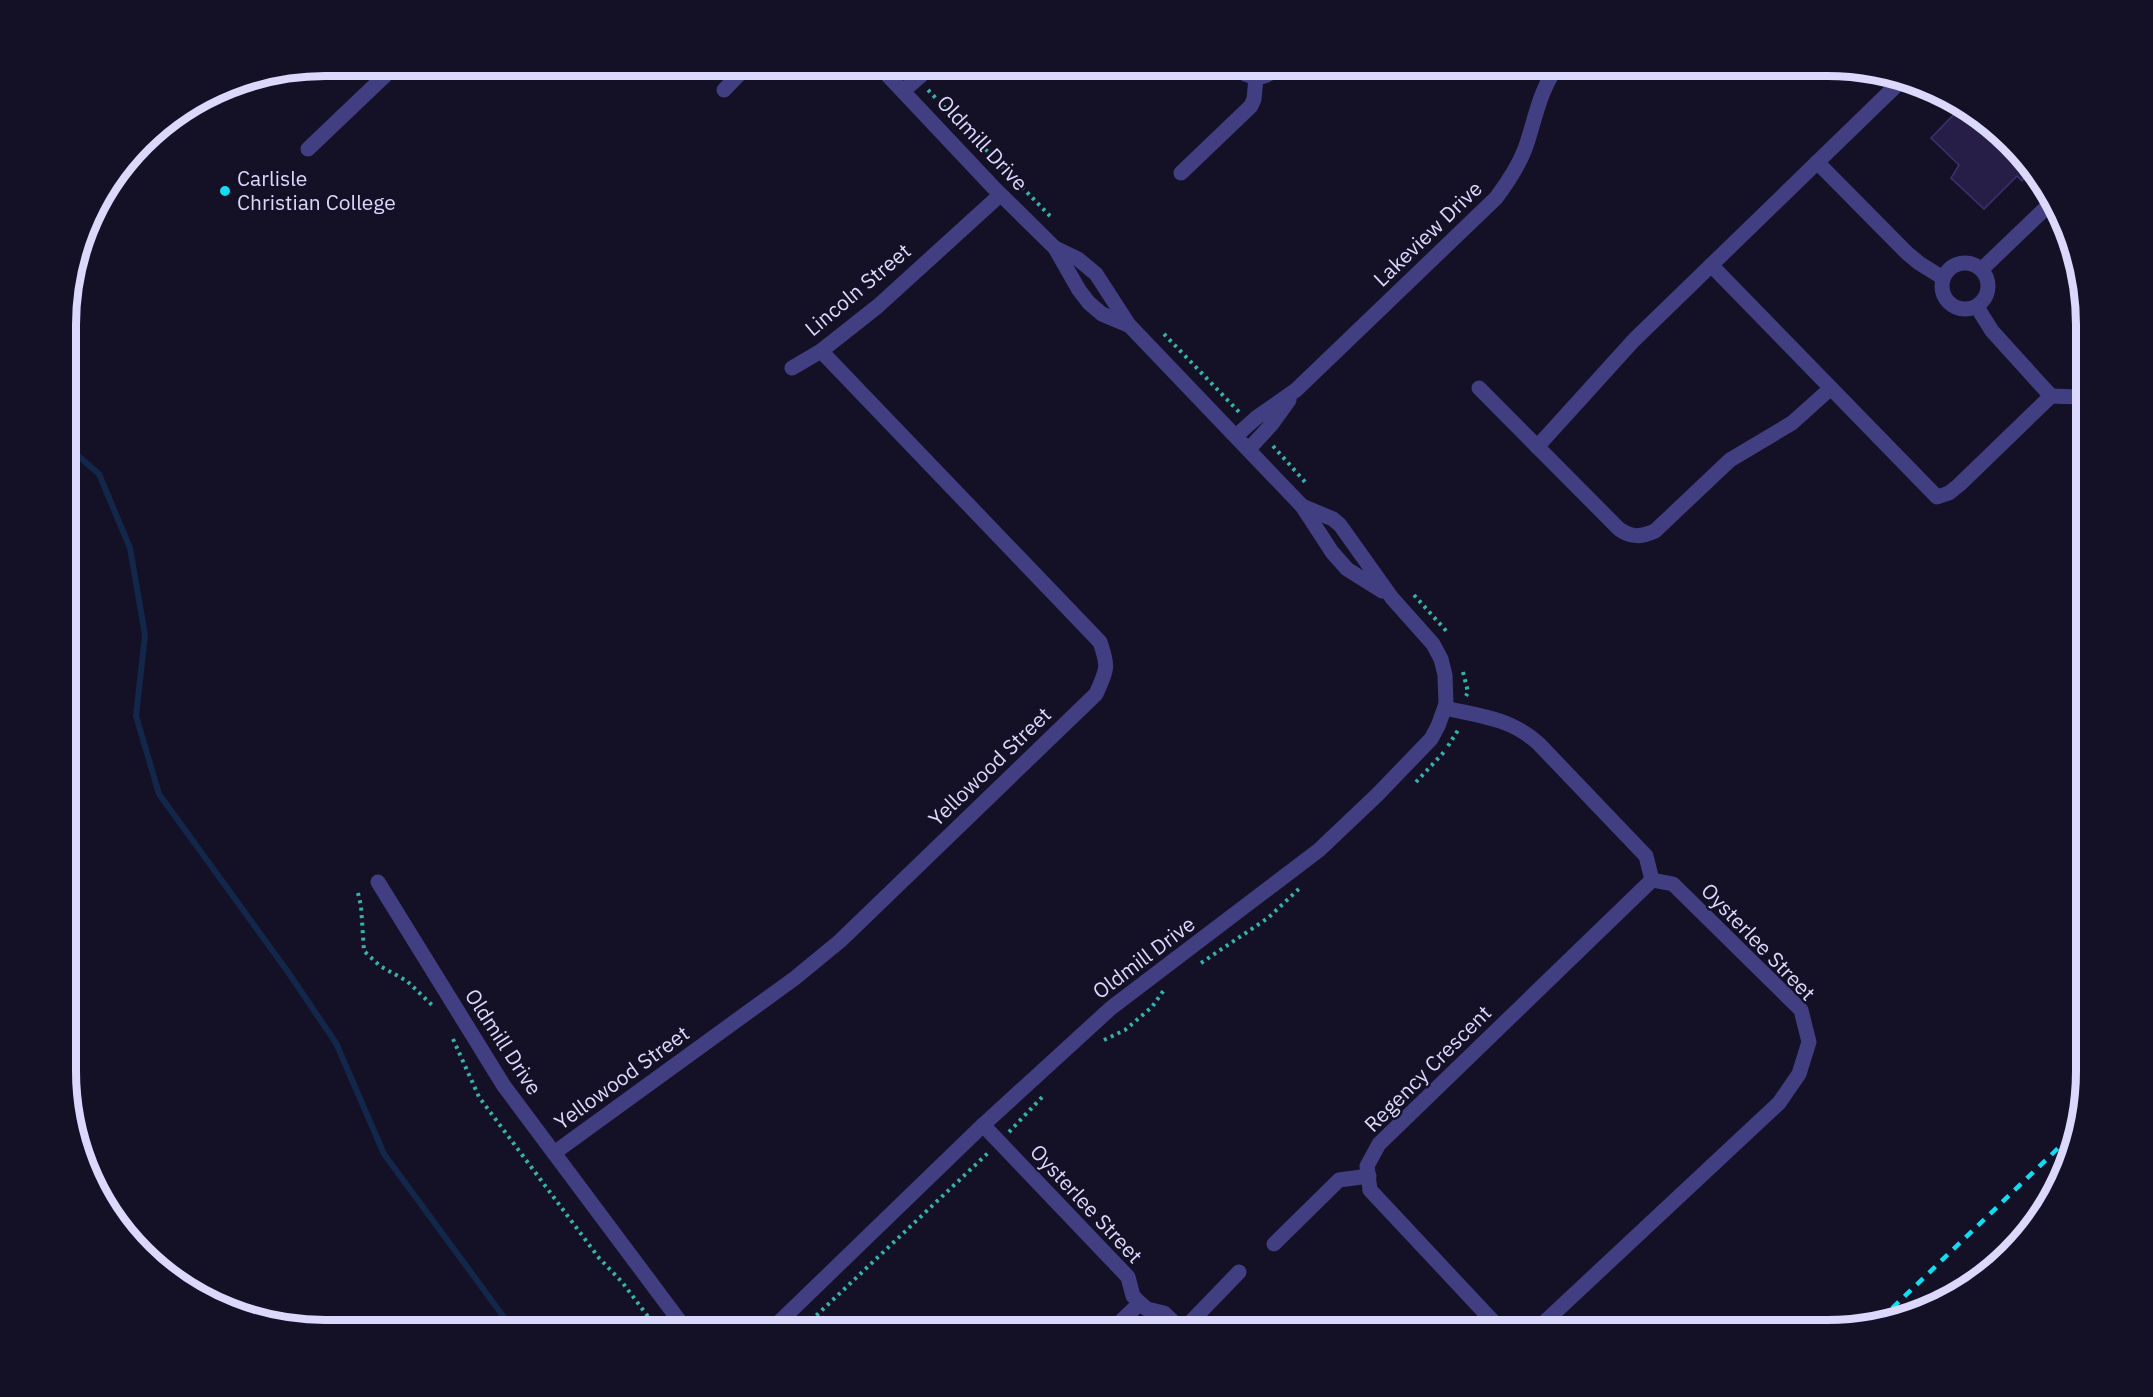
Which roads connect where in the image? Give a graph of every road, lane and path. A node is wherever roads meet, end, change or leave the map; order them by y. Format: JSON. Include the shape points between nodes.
{"nodes":[{"id":1,"x":385,"y":76,"type":"edge"},
{"id":2,"x":737,"y":76,"type":"edge"},
{"id":3,"x":889,"y":76,"type":"edge"},
{"id":4,"x":921,"y":76,"type":"edge"},
{"id":5,"x":1250,"y":76,"type":"edge"},
{"id":6,"x":1265,"y":76,"type":"edge"},
{"id":7,"x":1545,"y":76,"type":"edge"},
{"id":8,"x":1256,"y":78,"type":"junction"},
{"id":9,"x":918,"y":79,"type":"junction"},
{"id":10,"x":1896,"y":86,"type":"edge"},
{"id":11,"x":724,"y":90,"type":"dead end"},
{"id":12,"x":903,"y":91,"type":"junction"},
{"id":13,"x":308,"y":149,"type":"dead end"},
{"id":14,"x":1817,"y":162,"type":"junction"},
{"id":15,"x":1181,"y":173,"type":"dead end"},
{"id":16,"x":997,"y":191,"type":"junction"},
{"id":17,"x":2047,"y":207,"type":"edge"},
{"id":18,"x":1054,"y":222,"type":"dead end"},
{"id":19,"x":1055,"y":248,"type":"junction"},
{"id":20,"x":1712,"y":265,"type":"junction"},
{"id":21,"x":1983,"y":269,"type":"junction"},
{"id":22,"x":1943,"y":278,"type":"junction"},
{"id":23,"x":1977,"y":306,"type":"junction"},
{"id":24,"x":1129,"y":325,"type":"junction"},
{"id":25,"x":1158,"y":327,"type":"dead end"},
{"id":26,"x":821,"y":351,"type":"junction"},
{"id":27,"x":792,"y":368,"type":"dead end"},
{"id":28,"x":1479,"y":388,"type":"dead end"},
{"id":29,"x":1831,"y":388,"type":"junction"},
{"id":30,"x":1296,"y":390,"type":"junction"},
{"id":31,"x":2051,"y":396,"type":"junction"},
{"id":32,"x":2076,"y":397,"type":"edge"},
{"id":33,"x":1251,"y":422,"type":"junction"},
{"id":34,"x":1263,"y":435,"type":"junction"},
{"id":35,"x":1236,"y":436,"type":"junction"},
{"id":36,"x":1537,"y":447,"type":"junction"},
{"id":37,"x":1249,"y":449,"type":"junction"},
{"id":38,"x":1311,"y":489,"type":"dead end"},
{"id":39,"x":1302,"y":506,"type":"junction"},
{"id":40,"x":1411,"y":591,"type":"dead end"},
{"id":41,"x":1392,"y":598,"type":"junction"},
{"id":42,"x":1450,"y":636,"type":"dead end"},
{"id":43,"x":1462,"y":665,"type":"dead end"},
{"id":44,"x":1445,"y":708,"type":"junction"},
{"id":45,"x":1463,"y":712,"type":"junction"},
{"id":46,"x":1408,"y":789,"type":"dead end"},
{"id":47,"x":1652,"y":880,"type":"junction"},
{"id":48,"x":378,"y":882,"type":"dead end"},
{"id":49,"x":1303,"y":885,"type":"dead end"},
{"id":50,"x":358,"y":892,"type":"dead end"},
{"id":51,"x":1194,"y":968,"type":"dead end"},
{"id":52,"x":1166,"y":987,"type":"dead end"},
{"id":53,"x":435,"y":1011,"type":"dead end"},
{"id":54,"x":447,"y":1030,"type":"dead end"},
{"id":55,"x":1100,"y":1043,"type":"dead end"},
{"id":56,"x":1046,"y":1093,"type":"dead end"},
{"id":57,"x":983,"y":1125,"type":"junction"},
{"id":58,"x":999,"y":1142,"type":"junction"},
{"id":59,"x":554,"y":1154,"type":"junction"},
{"id":60,"x":1368,"y":1176,"type":"junction"},
{"id":61,"x":1274,"y":1244,"type":"dead end"},
{"id":62,"x":1239,"y":1272,"type":"dead end"},
{"id":63,"x":1140,"y":1303,"type":"junction"},
{"id":64,"x":651,"y":1320,"type":"edge"},
{"id":65,"x":679,"y":1320,"type":"edge"},
{"id":66,"x":781,"y":1320,"type":"edge"},
{"id":67,"x":812,"y":1320,"type":"edge"},
{"id":68,"x":1122,"y":1320,"type":"edge"},
{"id":69,"x":1171,"y":1320,"type":"edge"},
{"id":70,"x":1193,"y":1320,"type":"edge"},
{"id":71,"x":1492,"y":1320,"type":"edge"},
{"id":72,"x":1546,"y":1320,"type":"edge"}],
"edges":[{"from":1,"to":13,"type":"street"},
{"from":2,"to":11,"type":"street"},
{"from":3,"to":12,"type":"street","name":"Oldmill Drive"},
{"from":4,"to":9,"type":"street"},
{"from":5,"to":8,"type":"street"},
{"from":6,"to":8,"type":"street"},
{"from":7,"to":30,"type":"street","name":"Lakeview Drive","via":[[1520,161],[1496,198]]},
{"from":8,"to":15,"type":"street","via":[[1251,106]]},
{"from":9,"to":12,"type":"street"},
{"from":9,"to":18,"type":"path"},
{"from":10,"to":14,"type":"street"},
{"from":12,"to":16,"type":"street","name":"Oldmill Drive"},
{"from":14,"to":20,"type":"street"},
{"from":14,"to":22,"type":"street","via":[[1907,253]]},
{"from":16,"to":19,"type":"street","name":"Oldmill Drive"},
{"from":16,"to":26,"type":"street","name":"Lincoln Street","via":[[981,198],[948,240],[878,306]]},
{"from":17,"to":21,"type":"street"},
{"from":19,"to":24,"type":"street","name":"Oldmill Drive","via":[[1078,259],[1096,274]]},
{"from":19,"to":24,"type":"street","name":"Oldmill Drive","via":[[1089,303],[1102,314]]},
{"from":20,"to":29,"type":"street"},
{"from":20,"to":36,"type":"street","via":[[1634,340]]},
{"from":21,"to":22,"type":"street","via":[[1973,263],[1961,263],[1950,268]]},
{"from":21,"to":23,"type":"street","via":[[1989,287]]},
{"from":22,"to":23,"type":"street","via":[[1942,289],[1948,303],[1962,309]]},
{"from":23,"to":31,"type":"street","via":[[1992,331]]},
{"from":24,"to":35,"type":"street","name":"Oldmill Drive"},
{"from":25,"to":33,"type":"path"},
{"from":26,"to":27,"type":"street","name":"Lincoln Street"},
{"from":26,"to":59,"type":"street","name":"Yellowood Street","via":[[1100,642],[1107,660],[1105,675],[1096,694],[840,941]]},
{"from":28,"to":36,"type":"street"},
{"from":29,"to":31,"type":"street","via":[[1937,497],[1959,485]]},
{"from":29,"to":36,"type":"street","via":[[1792,423],[1730,460],[1655,531],[1644,536],[1627,535],[1619,529]]},
{"from":30,"to":33,"type":"street","name":"Lakeview Drive"},
{"from":30,"to":34,"type":"street","name":"Lakeview Drive"},
{"from":31,"to":32,"type":"street"},
{"from":33,"to":35,"type":"street","name":"Lakeview Drive"},
{"from":34,"to":37,"type":"street","name":"Lakeview Drive"},
{"from":34,"to":38,"type":"path"},
{"from":35,"to":37,"type":"street","name":"Oldmill Drive"},
{"from":37,"to":39,"type":"street","name":"Oldmill Drive"},
{"from":39,"to":41,"type":"street","name":"Oldmill Drive","via":[[1347,569]]},
{"from":39,"to":41,"type":"street","name":"Oldmill Drive","via":[[1340,525]]},
{"from":40,"to":42,"type":"path"},
{"from":41,"to":44,"type":"street","name":"Oldmill Drive","via":[[1437,650],[1445,675]]},
{"from":43,"to":45,"type":"path","via":[[1467,692]]},
{"from":44,"to":45,"type":"street"},
{"from":44,"to":57,"type":"street","name":"Oldmill Drive","via":[[1423,750],[1319,850],[1111,1008]]},
{"from":45,"to":46,"type":"path","via":[[1457,734],[1436,763]]},
{"from":45,"to":47,"type":"street","via":[[1507,723],[1528,734],[1646,856]]},
{"from":47,"to":60,"type":"street","name":"Regency Crescent","via":[[1379,1144],[1367,1166]]},
{"from":47,"to":72,"type":"street","name":"Oysterlee Street","via":[[1673,884],[1801,1011],[1809,1042],[1799,1074],[1779,1103]]},
{"from":48,"to":59,"type":"street","name":"Oldmill Drive","via":[[504,1086]]},
{"from":49,"to":51,"type":"path","via":[[1268,918]]},
{"from":50,"to":53,"type":"path","via":[[364,951],[430,1001]]},
{"from":52,"to":55,"type":"path","via":[[1152,1007],[1125,1030]]},
{"from":54,"to":64,"type":"path","via":[[479,1097],[599,1258]]},
{"from":56,"to":58,"type":"path"},
{"from":57,"to":58,"type":"street","name":"Oysterlee Street"},
{"from":57,"to":66,"type":"street","name":"Oldmill Drive"},
{"from":58,"to":63,"type":"street","name":"Oysterlee Street","via":[[1128,1277],[1133,1296]]},
{"from":58,"to":67,"type":"path"},
{"from":59,"to":65,"type":"street","name":"Oldmill Drive"},
{"from":60,"to":61,"type":"street","via":[[1340,1180]]},
{"from":60,"to":71,"type":"street","via":[[1370,1190]]},
{"from":62,"to":70,"type":"street"},
{"from":63,"to":68,"type":"street"},
{"from":63,"to":69,"type":"street"}]}
